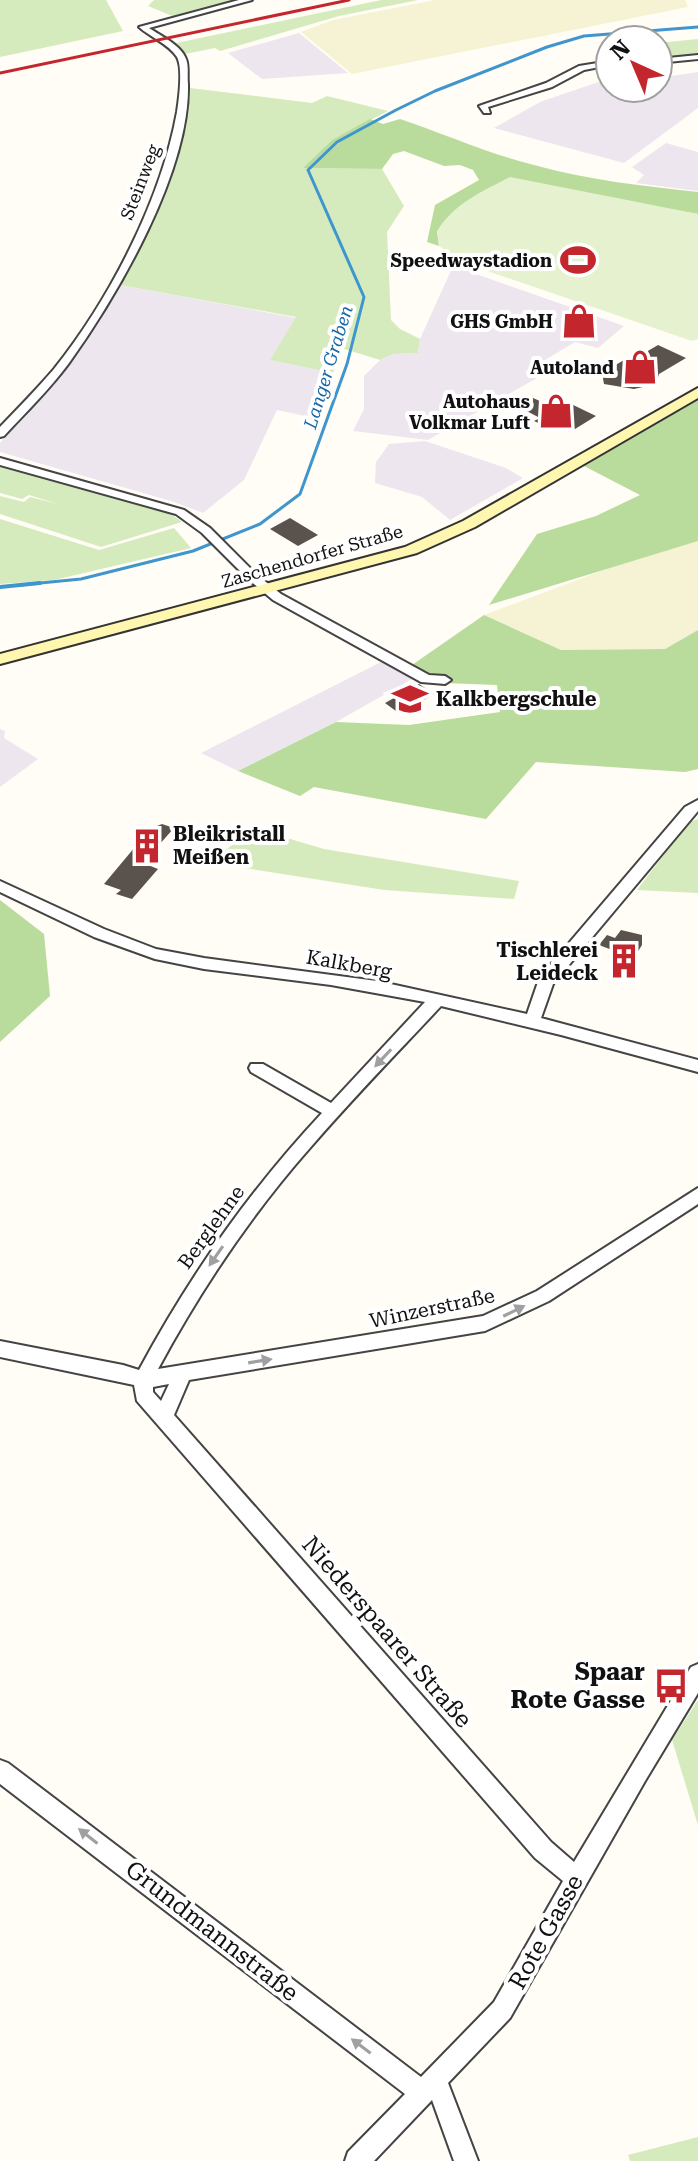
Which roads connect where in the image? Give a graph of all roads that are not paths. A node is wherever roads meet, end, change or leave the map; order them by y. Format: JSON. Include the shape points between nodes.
{"nodes":[{"id":1,"x":248,"y":0,"type":"edge"},
{"id":2,"x":698,"y":57,"type":"edge"},
{"id":3,"x":674,"y":59,"type":"edge"},
{"id":4,"x":594,"y":65,"type":"edge"},
{"id":5,"x":487,"y":111,"type":"dead end"},
{"id":6,"x":698,"y":392,"type":"edge"},
{"id":7,"x":0,"y":434,"type":"edge"},
{"id":8,"x":0,"y":461,"type":"edge"},
{"id":9,"x":267,"y":590,"type":"junction"},
{"id":10,"x":0,"y":659,"type":"edge"},
{"id":11,"x":445,"y":680,"type":"dead end"},
{"id":12,"x":698,"y":805,"type":"edge"},
{"id":13,"x":0,"y":886,"type":"edge"},
{"id":14,"x":436,"y":1001,"type":"junction"},
{"id":15,"x":532,"y":1023,"type":"junction"},
{"id":16,"x":698,"y":1066,"type":"edge"},
{"id":17,"x":257,"y":1068,"type":"dead end"},
{"id":18,"x":333,"y":1112,"type":"junction"},
{"id":19,"x":698,"y":1195,"type":"edge"},
{"id":20,"x":0,"y":1349,"type":"edge"},
{"id":21,"x":183,"y":1373,"type":"junction"},
{"id":22,"x":143,"y":1380,"type":"junction"},
{"id":23,"x":164,"y":1416,"type":"junction"},
{"id":24,"x":698,"y":1674,"type":"edge"},
{"id":25,"x":2,"y":1778,"type":"edge"},
{"id":26,"x":576,"y":1878,"type":"junction"},
{"id":27,"x":429,"y":2088,"type":"junction"},
{"id":28,"x":357,"y":2161,"type":"edge"},
{"id":29,"x":466,"y":2161,"type":"edge"}],
"edges":[{"from":1,"to":7,"type":"street","name":"Steinweg","via":[[143,27],[179,54],[186,86],[160,184],[137,241],[94,320],[63,364]]},
{"from":2,"to":3,"type":"street"},
{"from":4,"to":5,"type":"street","via":[[483,106]]},
{"from":6,"to":9,"type":"street","name":"Zaschendorfer Straße","via":[[440,538]]},
{"from":8,"to":9,"type":"street","via":[[190,517]]},
{"from":9,"to":10,"type":"street","name":"Zaschendorfer Straße"},
{"from":9,"to":11,"type":"street","via":[[426,679]]},
{"from":12,"to":15,"type":"street","via":[[557,967]]},
{"from":13,"to":14,"type":"street","name":"Kalkberg","via":[[133,947],[166,956],[332,979]]},
{"from":14,"to":15,"type":"street","name":"Kalkberg"},
{"from":14,"to":18,"type":"street","name":"Berglehne","one_way":true},
{"from":15,"to":16,"type":"street","name":"Kalkberg"},
{"from":17,"to":18,"type":"street"},
{"from":18,"to":22,"type":"street","name":"Berglehne","one_way":true,"via":[[273,1179],[211,1263]]},
{"from":21,"to":19,"type":"street","name":"Winzerstraße","one_way":true,"via":[[495,1320],[543,1296]]},
{"from":20,"to":22,"type":"street"},
{"from":21,"to":22,"type":"street","name":"Winzerstraße"},
{"from":21,"to":23,"type":"street"},
{"from":22,"to":23,"type":"street","name":"Niederspaarer Straße","via":[[144,1395]]},
{"from":23,"to":26,"type":"street","name":"Niederspaarer Straße","via":[[543,1850]]},
{"from":24,"to":26,"type":"street","name":"Rote Gasse"},
{"from":27,"to":25,"type":"street","name":"Grundmannstraße","one_way":true},
{"from":26,"to":27,"type":"street","name":"Rote Gasse","via":[[502,2010]]},
{"from":27,"to":28,"type":"street","name":"Rote Gasse"},
{"from":27,"to":29,"type":"street","name":"Grundmannstraße","via":[[446,2103]]}]}
